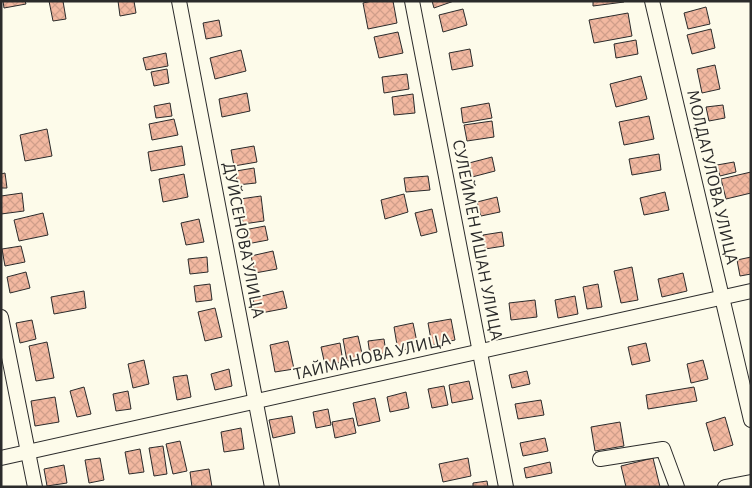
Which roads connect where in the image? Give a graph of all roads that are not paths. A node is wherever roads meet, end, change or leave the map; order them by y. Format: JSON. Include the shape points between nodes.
{"nodes":[{"id":1,"x":179,"y":1,"type":"edge"},
{"id":2,"x":412,"y":1,"type":"edge"},
{"id":3,"x":652,"y":1,"type":"edge"},
{"id":4,"x":751,"y":291,"type":"edge"},
{"id":5,"x":722,"y":298,"type":"junction"},
{"id":6,"x":1,"y":317,"type":"edge"},
{"id":7,"x":480,"y":352,"type":"junction"},
{"id":8,"x":256,"y":401,"type":"junction"},
{"id":9,"x":751,"y":420,"type":"edge"},
{"id":10,"x":28,"y":452,"type":"junction"},
{"id":11,"x":1,"y":458,"type":"edge"},
{"id":12,"x":600,"y":458,"type":"dead end"},
{"id":13,"x":751,"y":482,"type":"edge"},
{"id":14,"x":35,"y":487,"type":"edge"},
{"id":15,"x":272,"y":487,"type":"edge"},
{"id":16,"x":506,"y":487,"type":"edge"},
{"id":17,"x":677,"y":487,"type":"edge"},
{"id":18,"x":725,"y":487,"type":"edge"}],
"edges":[{"from":1,"to":8,"type":"street","name":"ДУЙСЕНОВА УЛИЦА"},
{"from":2,"to":7,"type":"street","name":"СУЛЕЙМЕН ИШАН УЛИЦА"},
{"from":3,"to":5,"type":"street","name":"МОЛДАГУЛОВА УЛИЦА"},
{"from":4,"to":5,"type":"street","name":"ТАЙМАНОВА УЛИЦА"},
{"from":5,"to":7,"type":"street","name":"ТАЙМАНОВА УЛИЦА"},
{"from":5,"to":9,"type":"street","name":"МОЛДАГУЛОВА УЛИЦА"},
{"from":6,"to":10,"type":"street"},
{"from":7,"to":8,"type":"street","name":"ТАЙМАНОВА УЛИЦА"},
{"from":7,"to":16,"type":"street","name":"СУЛЕЙМЕН ИШАН УЛИЦА"},
{"from":8,"to":10,"type":"street","name":"ТАЙМАНОВА УЛИЦА"},
{"from":8,"to":15,"type":"street","name":"ДУЙСЕНОВА УЛИЦА"},
{"from":10,"to":11,"type":"street","name":"ТАЙМАНОВА УЛИЦА"},
{"from":10,"to":14,"type":"street"},
{"from":12,"to":17,"type":"street","via":[[663,449]]},
{"from":13,"to":18,"type":"street"}]}
